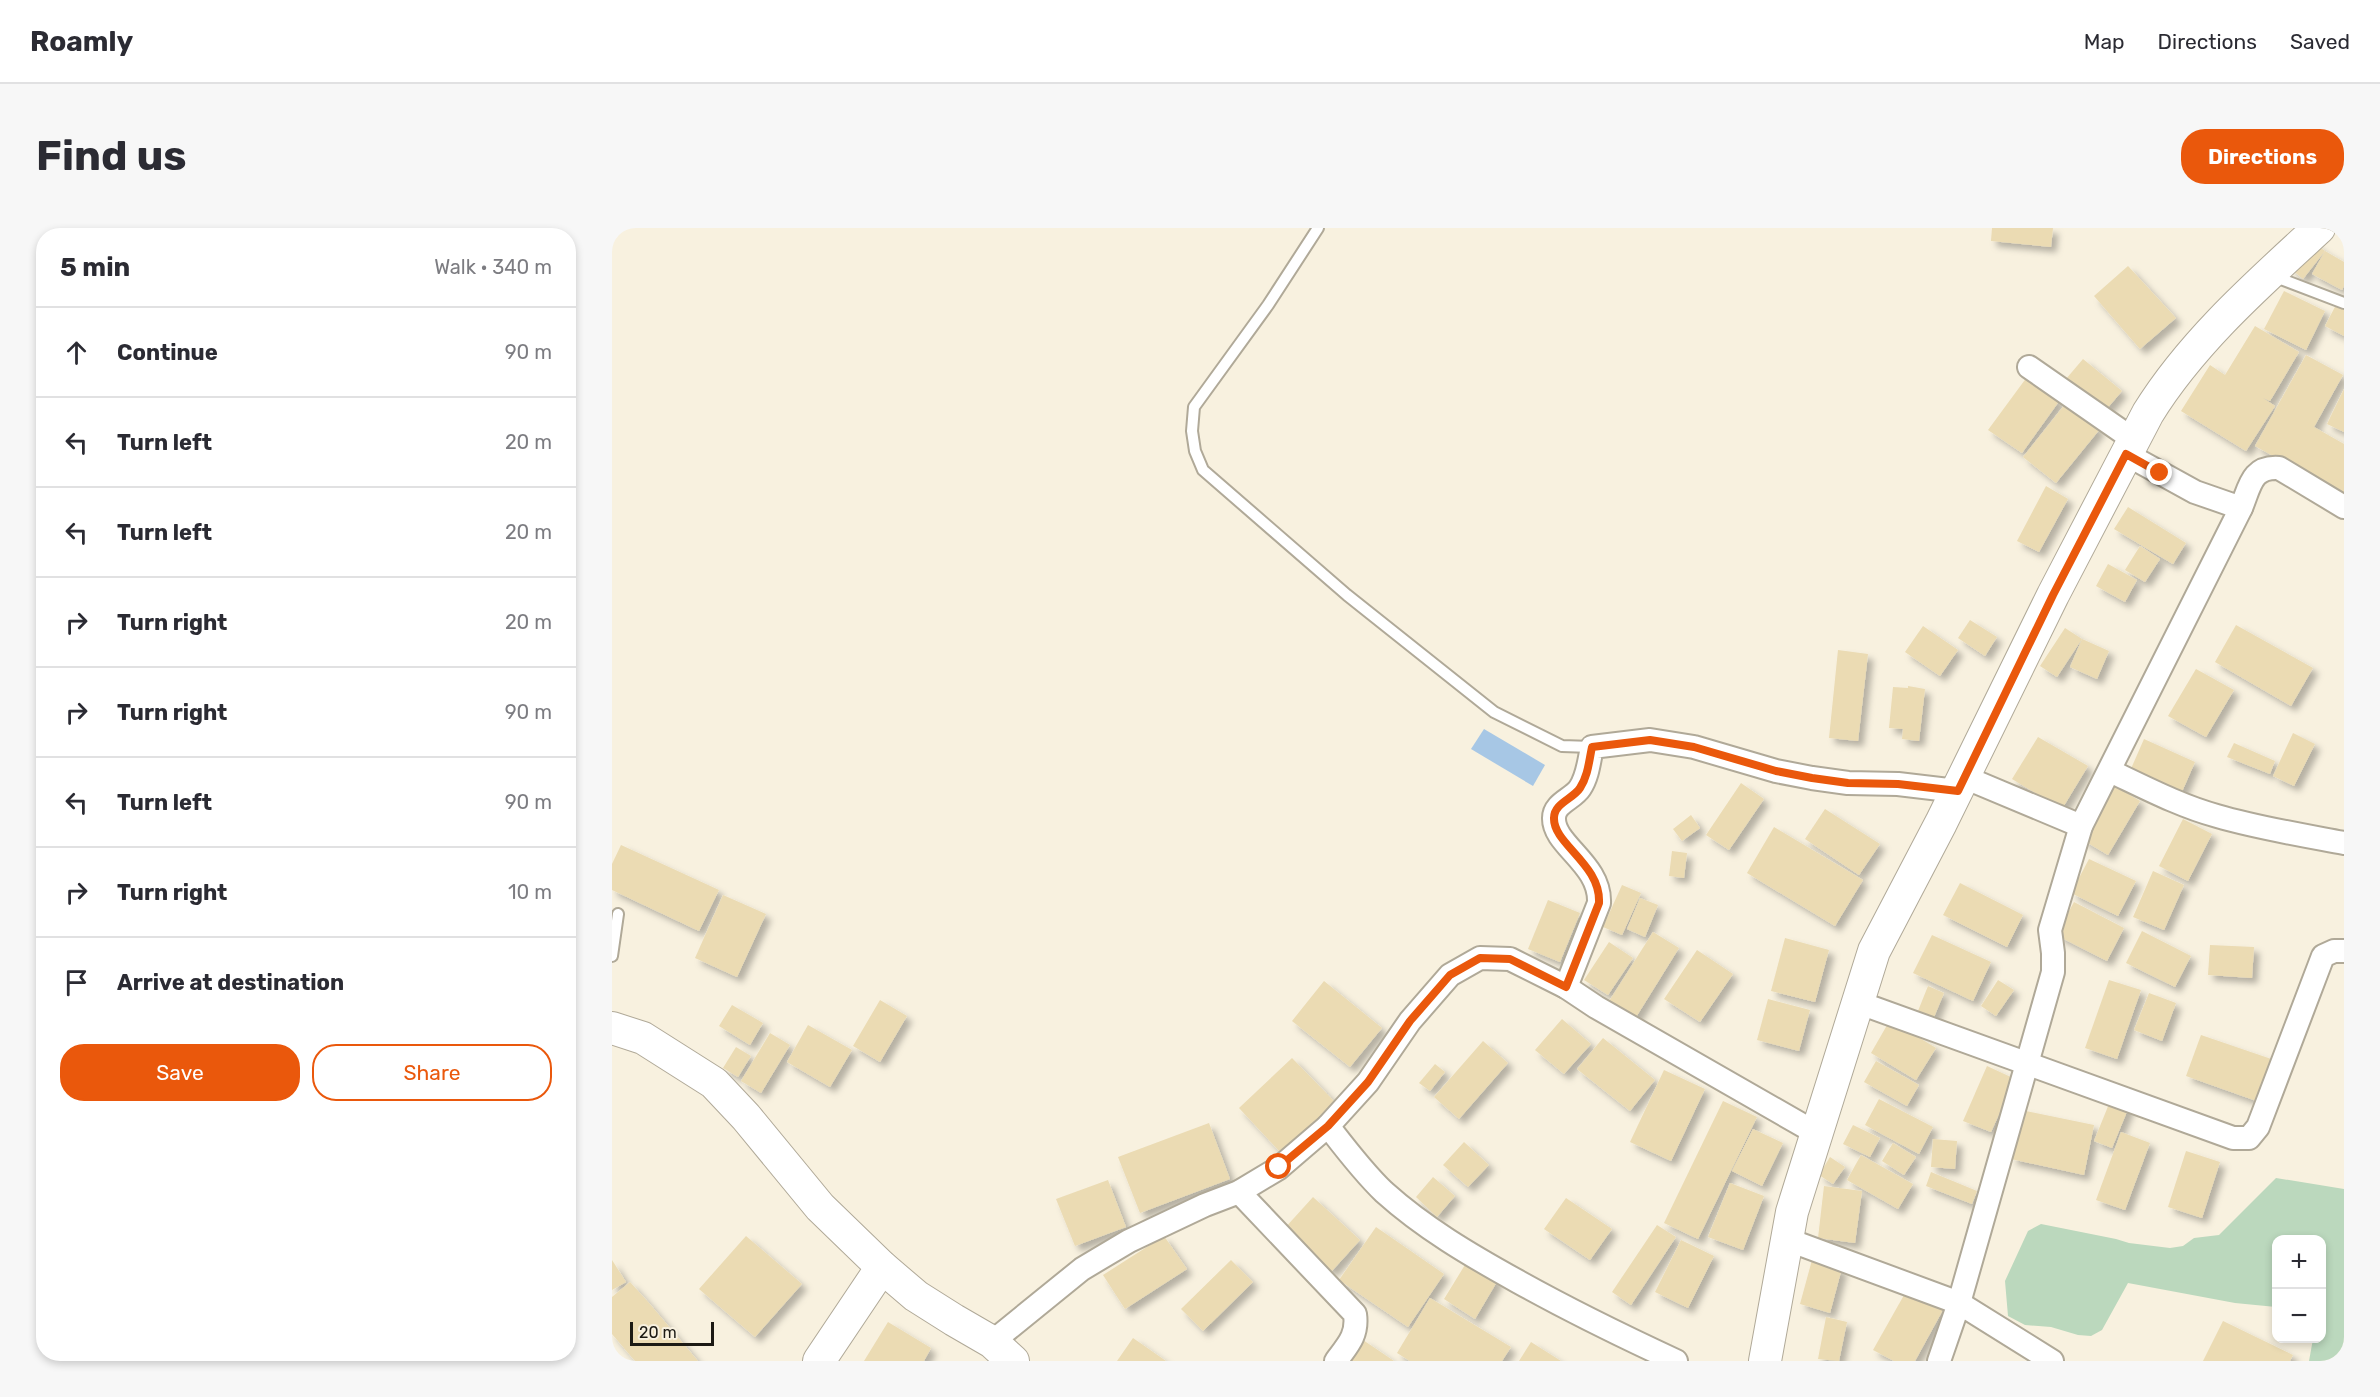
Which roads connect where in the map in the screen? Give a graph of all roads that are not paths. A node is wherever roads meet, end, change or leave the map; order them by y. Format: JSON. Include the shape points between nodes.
{"nodes":[{"id":1,"x":1317,"y":228,"type":"edge"},
{"id":2,"x":2319,"y":228,"type":"edge"},
{"id":3,"x":2270,"y":274,"type":"junction"},
{"id":4,"x":2344,"y":303,"type":"edge"},
{"id":5,"x":2029,"y":367,"type":"dead end"},
{"id":6,"x":2130,"y":447,"type":"junction"},
{"id":7,"x":2344,"y":507,"type":"edge"},
{"id":8,"x":2241,"y":508,"type":"junction"},
{"id":9,"x":1592,"y":747,"type":"junction"},
{"id":10,"x":2110,"y":771,"type":"junction"},
{"id":11,"x":1961,"y":784,"type":"junction"},
{"id":12,"x":2081,"y":826,"type":"junction"},
{"id":13,"x":2344,"y":843,"type":"edge"},
{"id":14,"x":618,"y":914,"type":"dead end"},
{"id":15,"x":2344,"y":951,"type":"edge"},
{"id":16,"x":612,"y":956,"type":"edge"},
{"id":17,"x":1566,"y":987,"type":"junction"},
{"id":18,"x":1857,"y":1002,"type":"junction"},
{"id":19,"x":612,"y":1028,"type":"edge"},
{"id":20,"x":2027,"y":1062,"type":"junction"},
{"id":21,"x":1328,"y":1126,"type":"junction"},
{"id":22,"x":1816,"y":1133,"type":"junction"},
{"id":23,"x":1239,"y":1192,"type":"junction"},
{"id":24,"x":1786,"y":1239,"type":"junction"},
{"id":25,"x":882,"y":1267,"type":"junction"},
{"id":26,"x":1959,"y":1303,"type":"junction"},
{"id":27,"x":1003,"y":1351,"type":"edge"},
{"id":28,"x":819,"y":1361,"type":"edge"},
{"id":29,"x":1336,"y":1361,"type":"edge"},
{"id":30,"x":1676,"y":1361,"type":"edge"},
{"id":31,"x":1765,"y":1361,"type":"edge"},
{"id":32,"x":1939,"y":1361,"type":"edge"},
{"id":33,"x":2052,"y":1361,"type":"edge"}],
"edges":[{"from":1,"to":9,"type":"lane","via":[[1194,407],[1192,431],[1203,470],[1347,595],[1494,712],[1562,746]]},
{"from":2,"to":3,"type":"street"},
{"from":3,"to":4,"type":"lane"},
{"from":3,"to":6,"type":"street","via":[[2215,328],[2168,385]]},
{"from":5,"to":6,"type":"street"},
{"from":6,"to":8,"type":"street","via":[[2202,495]]},
{"from":6,"to":11,"type":"street"},
{"from":7,"to":8,"type":"street","via":[[2271,467],[2255,474]]},
{"from":8,"to":10,"type":"street"},
{"from":9,"to":11,"type":"street","via":[[1650,740],[1694,747],[1812,778],[1848,783]]},
{"from":9,"to":17,"type":"street","via":[[1581,787],[1557,807],[1553,819],[1560,835],[1588,867],[1600,896]]},
{"from":10,"to":12,"type":"street"},
{"from":10,"to":13,"type":"street","via":[[2215,816]]},
{"from":11,"to":12,"type":"street"},
{"from":11,"to":18,"type":"street","via":[[1874,951]]},
{"from":12,"to":20,"type":"street","via":[[2050,930],[2053,972]]},
{"from":14,"to":16,"type":"lane"},
{"from":15,"to":20,"type":"street","via":[[2323,956],[2258,1127],[2249,1138],[2233,1138]]},
{"from":17,"to":21,"type":"street","via":[[1510,959],[1480,958],[1450,975],[1410,1021],[1368,1082]]},
{"from":17,"to":22,"type":"street"},
{"from":18,"to":20,"type":"street"},
{"from":18,"to":22,"type":"street"},
{"from":19,"to":25,"type":"street","via":[[643,1038],[714,1083],[820,1207]]},
{"from":20,"to":26,"type":"street"},
{"from":21,"to":23,"type":"street","via":[[1279,1167]]},
{"from":21,"to":30,"type":"street","via":[[1353,1159],[1415,1218],[1470,1255],[1575,1313]]},
{"from":22,"to":24,"type":"street"},
{"from":23,"to":27,"type":"street","via":[[1129,1241],[1082,1269]]},
{"from":23,"to":29,"type":"street","via":[[1355,1314],[1353,1338]]},
{"from":24,"to":26,"type":"street"},
{"from":24,"to":31,"type":"street"},
{"from":25,"to":27,"type":"street","via":[[916,1296]]},
{"from":25,"to":28,"type":"street"},
{"from":26,"to":32,"type":"street"},
{"from":26,"to":33,"type":"street"}]}
